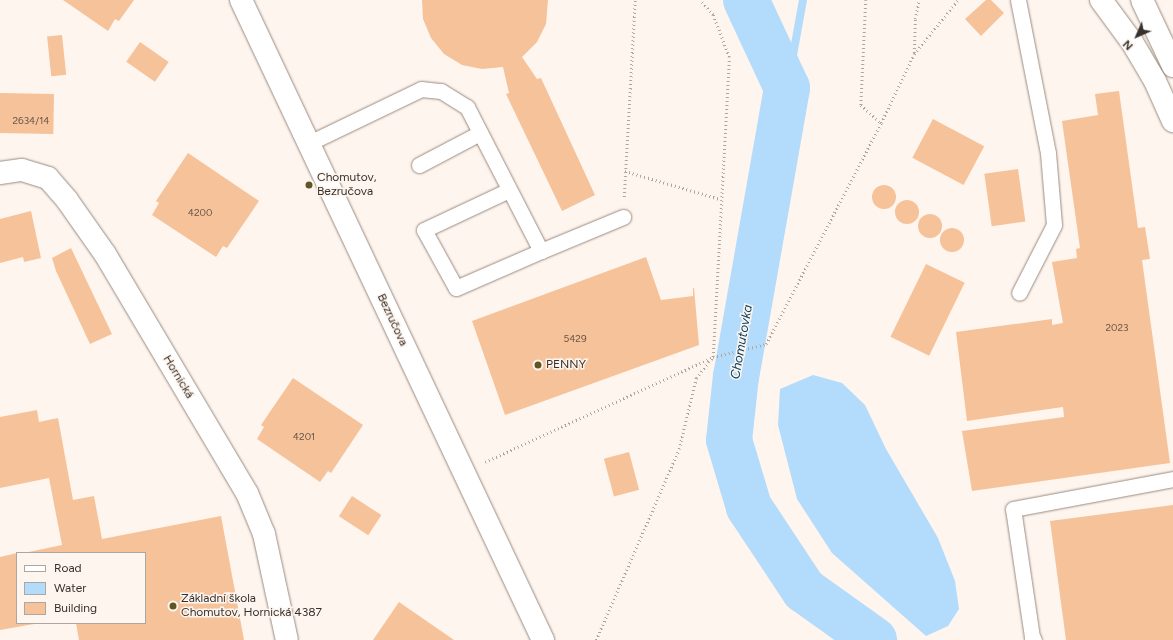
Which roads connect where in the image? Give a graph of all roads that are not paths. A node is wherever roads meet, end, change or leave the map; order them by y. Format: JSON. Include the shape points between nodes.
{"nodes":[{"id":1,"x":241,"y":0,"type":"edge"},
{"id":2,"x":1018,"y":0,"type":"edge"},
{"id":3,"x":1101,"y":0,"type":"edge"},
{"id":4,"x":1142,"y":0,"type":"edge"},
{"id":5,"x":1173,"y":66,"type":"edge"},
{"id":6,"x":1173,"y":121,"type":"edge"},
{"id":7,"x":480,"y":133,"type":"junction"},
{"id":8,"x":309,"y":143,"type":"junction"},
{"id":9,"x":418,"y":165,"type":"dead end"},
{"id":10,"x":0,"y":173,"type":"edge"},
{"id":11,"x":509,"y":190,"type":"junction"},
{"id":12,"x":622,"y":217,"type":"road end"},
{"id":13,"x":541,"y":252,"type":"junction"},
{"id":14,"x":1019,"y":293,"type":"dead end"},
{"id":15,"x":1173,"y":479,"type":"edge"},
{"id":16,"x":287,"y":640,"type":"edge"},
{"id":17,"x":543,"y":640,"type":"edge"},
{"id":18,"x":1034,"y":640,"type":"edge"}],
"edges":[{"from":1,"to":8,"type":"street","name":"Bezručova"},
{"from":2,"to":14,"type":"lane","via":[[1048,153],[1054,225]]},
{"from":3,"to":6,"type":"street","via":[[1132,42],[1155,81]]},
{"from":4,"to":5,"type":"street"},
{"from":7,"to":8,"type":"lane","via":[[467,107],[441,91],[421,89]]},
{"from":7,"to":9,"type":"lane"},
{"from":7,"to":11,"type":"lane"},
{"from":8,"to":17,"type":"street","name":"Bezručova"},
{"from":10,"to":16,"type":"street","name":"Hornická","via":[[22,170],[48,178],[67,200],[104,254],[247,493],[264,534]]},
{"from":11,"to":13,"type":"lane"},
{"from":11,"to":13,"type":"lane","via":[[424,230],[456,288]]},
{"from":12,"to":13,"type":"lane"},
{"from":15,"to":18,"type":"lane","via":[[1013,509]]}]}
